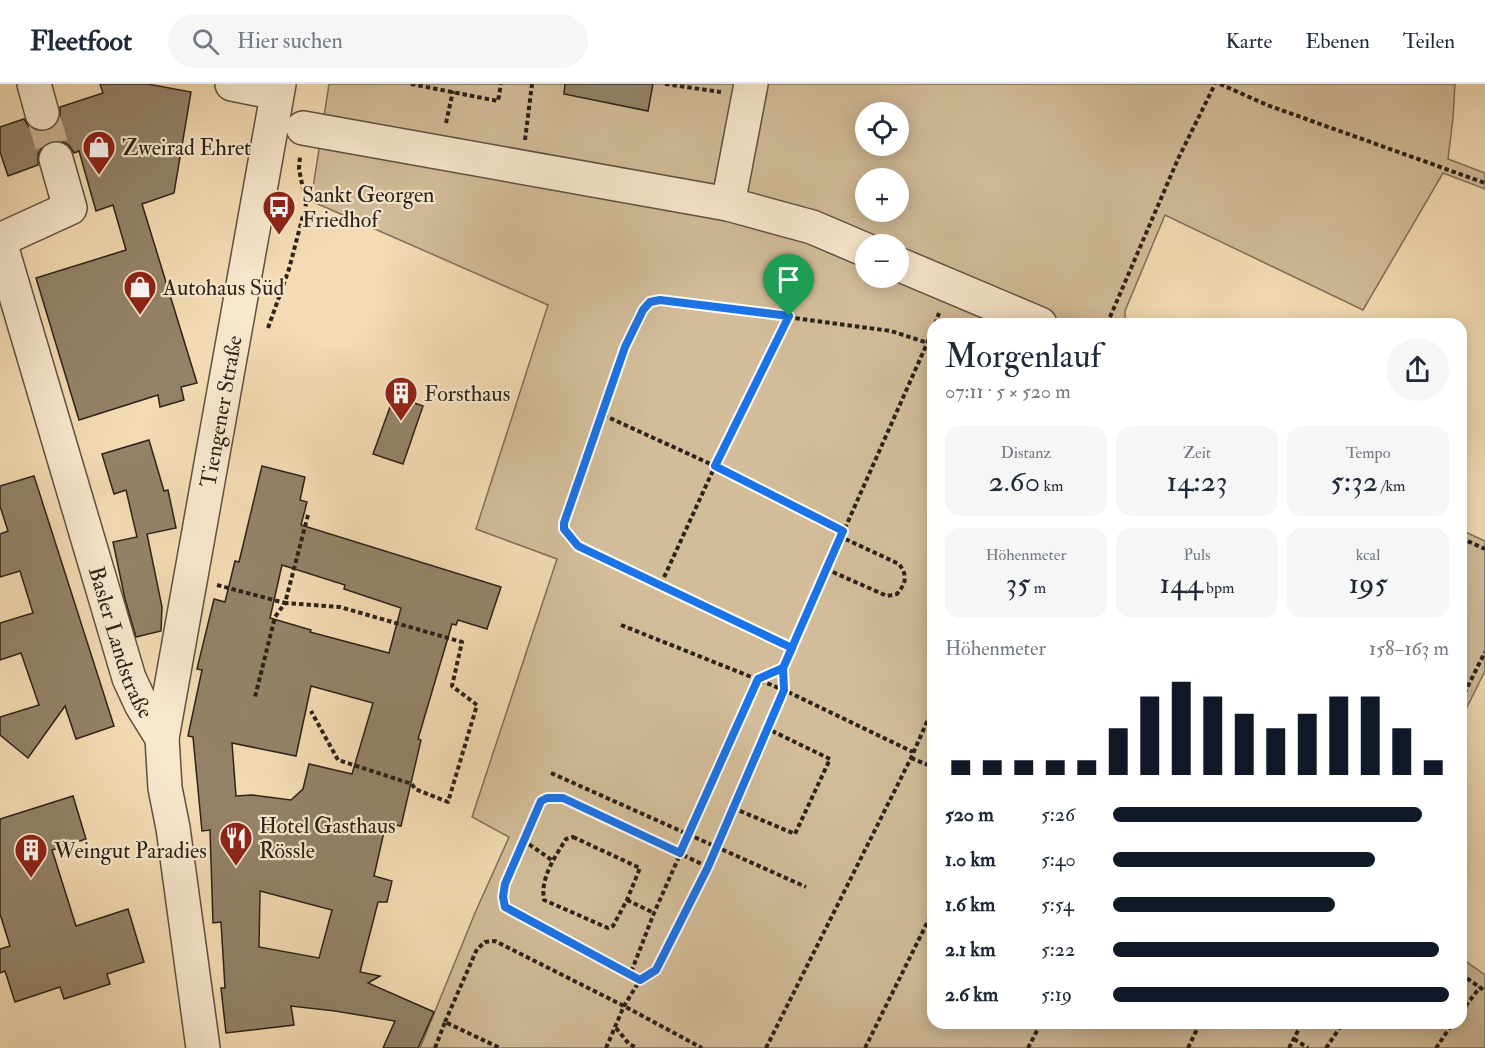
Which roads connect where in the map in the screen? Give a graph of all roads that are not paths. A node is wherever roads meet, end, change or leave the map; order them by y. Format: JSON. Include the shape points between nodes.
{"nodes":[{"id":1,"x":232,"y":84,"type":"edge"},
{"id":2,"x":278,"y":88,"type":"edge"},
{"id":3,"x":750,"y":90,"type":"edge"},
{"id":4,"x":303,"y":128,"type":"road end"},
{"id":5,"x":56,"y":159,"type":"tunnel mouth"},
{"id":6,"x":728,"y":204,"type":"junction"},
{"id":7,"x":0,"y":241,"type":"edge"},
{"id":8,"x":855,"y":245,"type":"edge"},
{"id":9,"x":909,"y":269,"type":"edge"},
{"id":10,"x":1026,"y":318,"type":"edge"},
{"id":11,"x":162,"y":738,"type":"junction"},
{"id":12,"x":203,"y":1048,"type":"edge"}],
"edges":[{"from":1,"to":2,"type":"street"},
{"from":2,"to":11,"type":"street","name":"Tiengener Straße"},
{"from":3,"to":6,"type":"street"},
{"from":4,"to":6,"type":"street"},
{"from":5,"to":7,"type":"street","via":[[70,208]]},
{"from":6,"to":8,"type":"street","via":[[812,227]]},
{"from":7,"to":11,"type":"street","name":"Basler Landstraße","via":[[129,678]]},
{"from":9,"to":10,"type":"street"},
{"from":11,"to":12,"type":"street","name":"Basler Landstraße","via":[[165,788]]}]}
